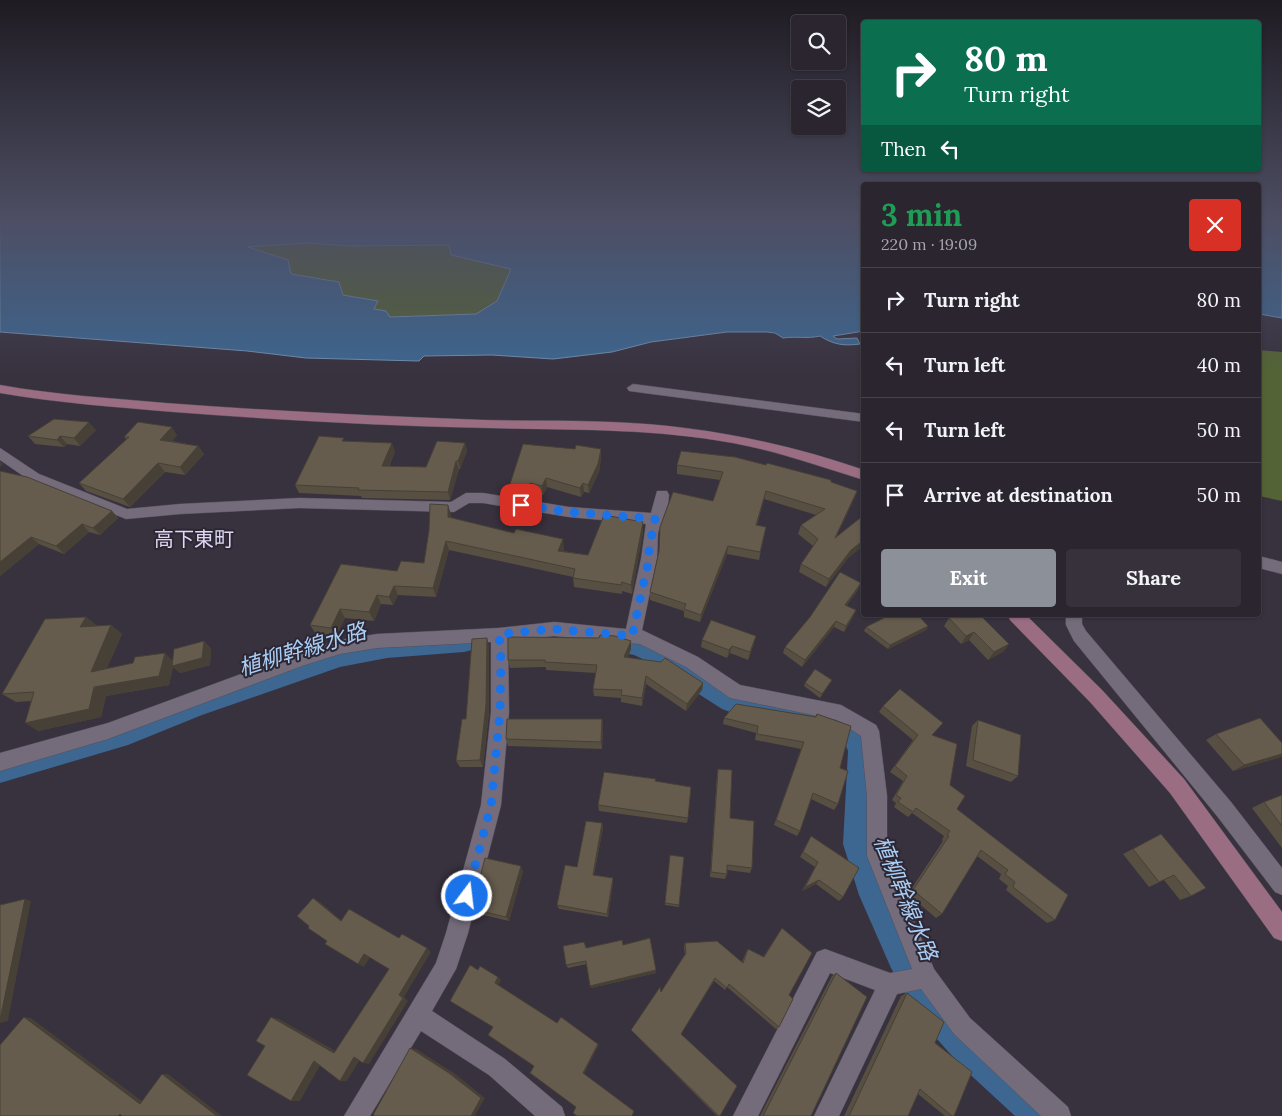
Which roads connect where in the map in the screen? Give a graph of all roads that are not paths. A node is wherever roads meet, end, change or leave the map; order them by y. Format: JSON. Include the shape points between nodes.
{"nodes":[{"id":1,"x":634,"y":388,"type":"dead end"},
{"id":2,"x":0,"y":389,"type":"edge"},
{"id":3,"x":861,"y":418,"type":"edge"},
{"id":4,"x":0,"y":452,"type":"edge"},
{"id":5,"x":861,"y":474,"type":"edge"},
{"id":6,"x":662,"y":494,"type":"dead end"},
{"id":7,"x":655,"y":519,"type":"junction"},
{"id":8,"x":1261,"y":563,"type":"edge"},
{"id":9,"x":1282,"y":568,"type":"edge"},
{"id":10,"x":1018,"y":617,"type":"edge"},
{"id":11,"x":1074,"y":617,"type":"edge"},
{"id":12,"x":632,"y":636,"type":"junction"},
{"id":13,"x":499,"y":640,"type":"junction"},
{"id":14,"x":0,"y":762,"type":"edge"},
{"id":15,"x":1282,"y":885,"type":"edge"},
{"id":16,"x":1282,"y":930,"type":"edge"},
{"id":17,"x":911,"y":980,"type":"junction"},
{"id":18,"x":417,"y":1015,"type":"junction"},
{"id":19,"x":356,"y":1116,"type":"edge"},
{"id":20,"x":553,"y":1116,"type":"edge"},
{"id":21,"x":745,"y":1116,"type":"edge"},
{"id":22,"x":826,"y":1116,"type":"edge"},
{"id":23,"x":1059,"y":1116,"type":"edge"}],
"edges":[{"from":1,"to":3,"type":"street"},
{"from":2,"to":5,"type":"street","via":[[53,398],[280,416],[612,426],[682,432],[734,439]]},
{"from":4,"to":7,"type":"street","via":[[11,468],[126,514],[299,503],[454,507],[466,498],[483,498],[569,512]]},
{"from":6,"to":7,"type":"street","via":[[662,508]]},
{"from":7,"to":12,"type":"street"},
{"from":8,"to":9,"type":"street"},
{"from":10,"to":16,"type":"street","via":[[1096,696],[1177,786]]},
{"from":11,"to":15,"type":"street","via":[[1080,636],[1224,809]]},
{"from":12,"to":13,"type":"street","via":[[554,629]]},
{"from":12,"to":17,"type":"street","via":[[642,637],[692,662],[736,692],[841,712],[870,731],[877,796],[877,856]]},
{"from":13,"to":14,"type":"street","via":[[376,641],[340,646],[108,731]]},
{"from":13,"to":18,"type":"street","via":[[500,712],[491,805],[458,933],[445,969]]},
{"from":17,"to":21,"type":"street","via":[[825,960]]},
{"from":17,"to":22,"type":"street"},
{"from":17,"to":23,"type":"street"},
{"from":18,"to":19,"type":"street"},
{"from":18,"to":20,"type":"street","via":[[497,1067]]}]}
